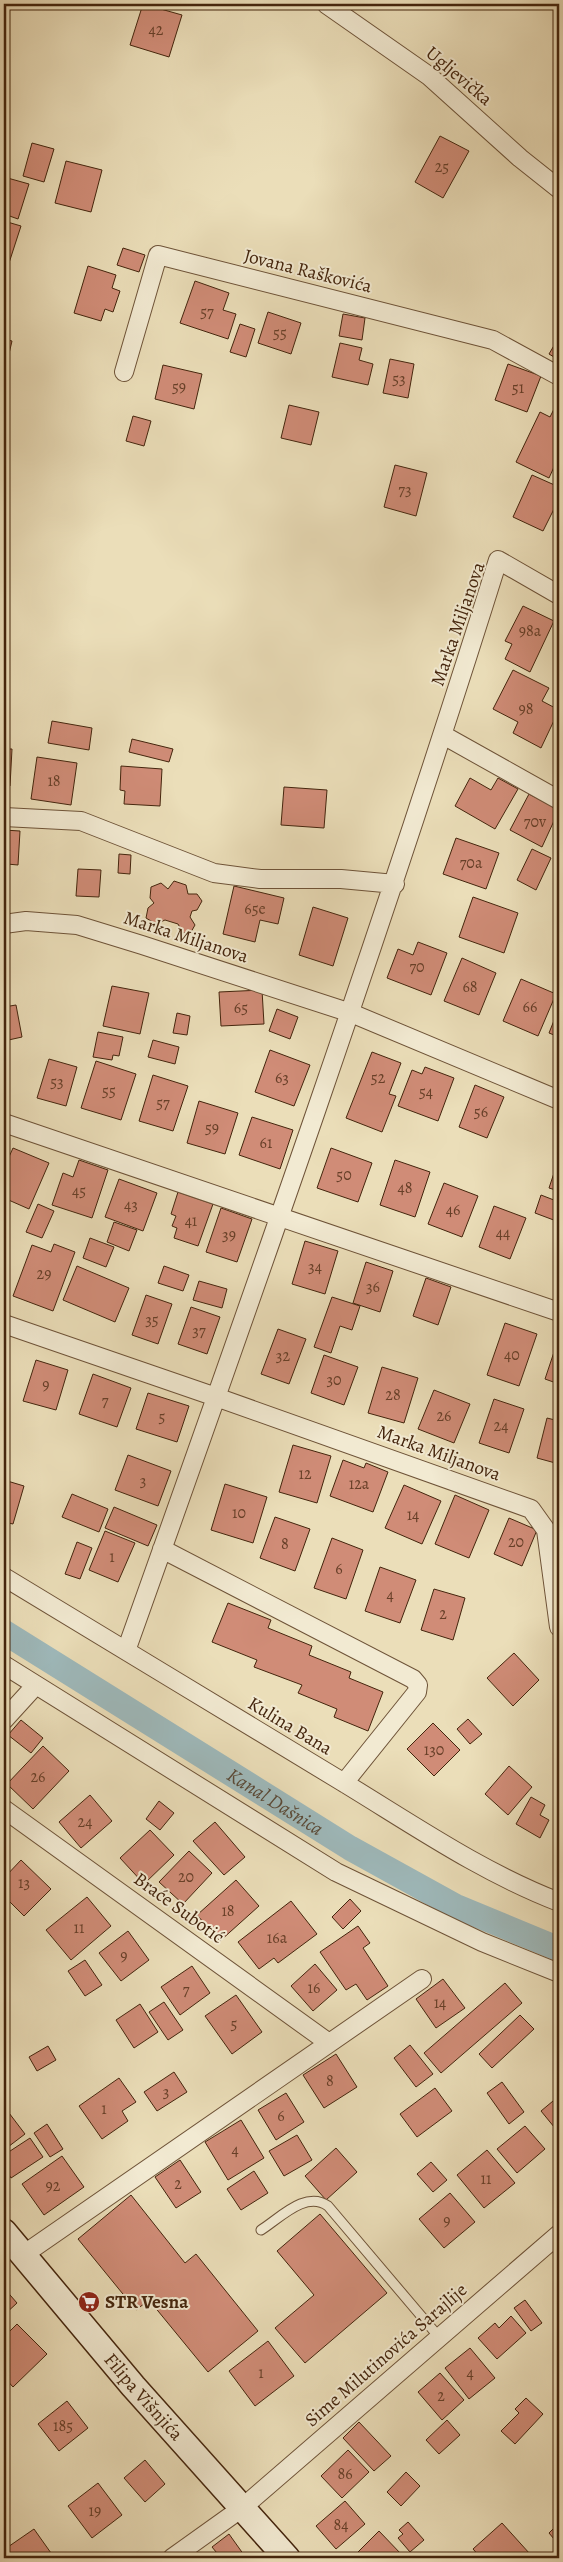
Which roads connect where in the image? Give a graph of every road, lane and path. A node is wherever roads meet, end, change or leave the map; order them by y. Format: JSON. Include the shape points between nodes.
{"nodes":[{"id":1,"x":326,"y":4,"type":"edge"},
{"id":2,"x":559,"y":189,"type":"edge"},
{"id":3,"x":124,"y":372,"type":"dead end"},
{"id":4,"x":559,"y":376,"type":"edge"},
{"id":5,"x":559,"y":595,"type":"edge"},
{"id":6,"x":444,"y":735,"type":"junction"},
{"id":7,"x":559,"y":800,"type":"edge"},
{"id":8,"x":4,"y":817,"type":"edge"},
{"id":9,"x":395,"y":884,"type":"junction"},
{"id":10,"x":4,"y":924,"type":"edge"},
{"id":11,"x":351,"y":1014,"type":"junction"},
{"id":12,"x":559,"y":1100,"type":"edge"},
{"id":13,"x":4,"y":1123,"type":"edge"},
{"id":14,"x":280,"y":1216,"type":"junction"},
{"id":15,"x":559,"y":1312,"type":"edge"},
{"id":16,"x":4,"y":1324,"type":"edge"},
{"id":17,"x":216,"y":1397,"type":"junction"},
{"id":18,"x":162,"y":1549,"type":"junction"},
{"id":19,"x":4,"y":1577,"type":"edge"},
{"id":20,"x":559,"y":1628,"type":"edge"},
{"id":21,"x":126,"y":1651,"type":"junction"},
{"id":22,"x":4,"y":1665,"type":"edge"},
{"id":23,"x":35,"y":1686,"type":"junction"},
{"id":24,"x":4,"y":1720,"type":"edge"},
{"id":25,"x":344,"y":1782,"type":"junction"},
{"id":26,"x":4,"y":1809,"type":"edge"},
{"id":27,"x":559,"y":1902,"type":"edge"},
{"id":28,"x":559,"y":1973,"type":"edge"},
{"id":29,"x":422,"y":1979,"type":"dead end"},
{"id":30,"x":330,"y":2043,"type":"junction"},
{"id":31,"x":261,"y":2230,"type":"dead end"},
{"id":32,"x":4,"y":2232,"type":"edge"},
{"id":33,"x":559,"y":2234,"type":"edge"},
{"id":34,"x":23,"y":2255,"type":"junction"},
{"id":35,"x":439,"y":2337,"type":"junction"},
{"id":36,"x":242,"y":2508,"type":"junction"},
{"id":37,"x":172,"y":2558,"type":"edge"},
{"id":38,"x":287,"y":2558,"type":"edge"}],
"edges":[{"from":1,"to":2,"type":"street","name":"Ugljevička","via":[[429,76]]},
{"from":3,"to":4,"type":"street","name":"Jovana Raškovića","via":[[158,255],[493,340]]},
{"from":5,"to":6,"type":"street","name":"Marka Miljanova","via":[[498,560]]},
{"from":6,"to":7,"type":"street"},
{"from":6,"to":9,"type":"street","name":"Marka Miljanova"},
{"from":8,"to":9,"type":"street","via":[[82,821],[214,873],[260,879],[342,878]]},
{"from":9,"to":11,"type":"street","name":"Marka Miljanova"},
{"from":10,"to":11,"type":"street","name":"Marka Miljanova","via":[[26,921],[76,924]]},
{"from":11,"to":12,"type":"street","name":"Marka Miljanova"},
{"from":11,"to":14,"type":"street","name":"Marka Miljanova"},
{"from":13,"to":14,"type":"street"},
{"from":14,"to":15,"type":"street"},
{"from":14,"to":17,"type":"street","name":"Marka Miljanova"},
{"from":16,"to":17,"type":"street","name":"Marka Miljanova"},
{"from":17,"to":18,"type":"street","name":"Marka Miljanova"},
{"from":17,"to":20,"type":"street","name":"Marka Miljanova","via":[[531,1509],[546,1530]]},
{"from":18,"to":21,"type":"street","name":"Marka Miljanova"},
{"from":18,"to":25,"type":"street","via":[[413,1679],[418,1685],[417,1692]]},
{"from":19,"to":21,"type":"street","name":"Kulina Bana"},
{"from":21,"to":25,"type":"street","name":"Kulina Bana"},
{"from":22,"to":23,"type":"street"},
{"from":23,"to":24,"type":"street"},
{"from":23,"to":28,"type":"street","via":[[336,1872],[482,1942]]},
{"from":25,"to":27,"type":"street","name":"Kulina Bana","via":[[417,1830],[525,1889]]},
{"from":26,"to":30,"type":"street","name":"Braće Subotić"},
{"from":29,"to":30,"type":"street"},
{"from":30,"to":34,"type":"street"},
{"from":31,"to":35,"type":"lane","via":[[306,2201],[320,2200]]},
{"from":32,"to":34,"type":"main road","name":"Filipa Višnjića"},
{"from":33,"to":35,"type":"street","name":"Sime Milutinovića Sarajlije"},
{"from":34,"to":36,"type":"main road","name":"Filipa Višnjića","via":[[133,2386]]},
{"from":35,"to":36,"type":"street","name":"Sime Milutinovića Sarajlije"},
{"from":36,"to":37,"type":"street","name":"Sime Milutinovića Sarajlije"},
{"from":36,"to":38,"type":"main road","name":"Filipa Višnjića"}]}
